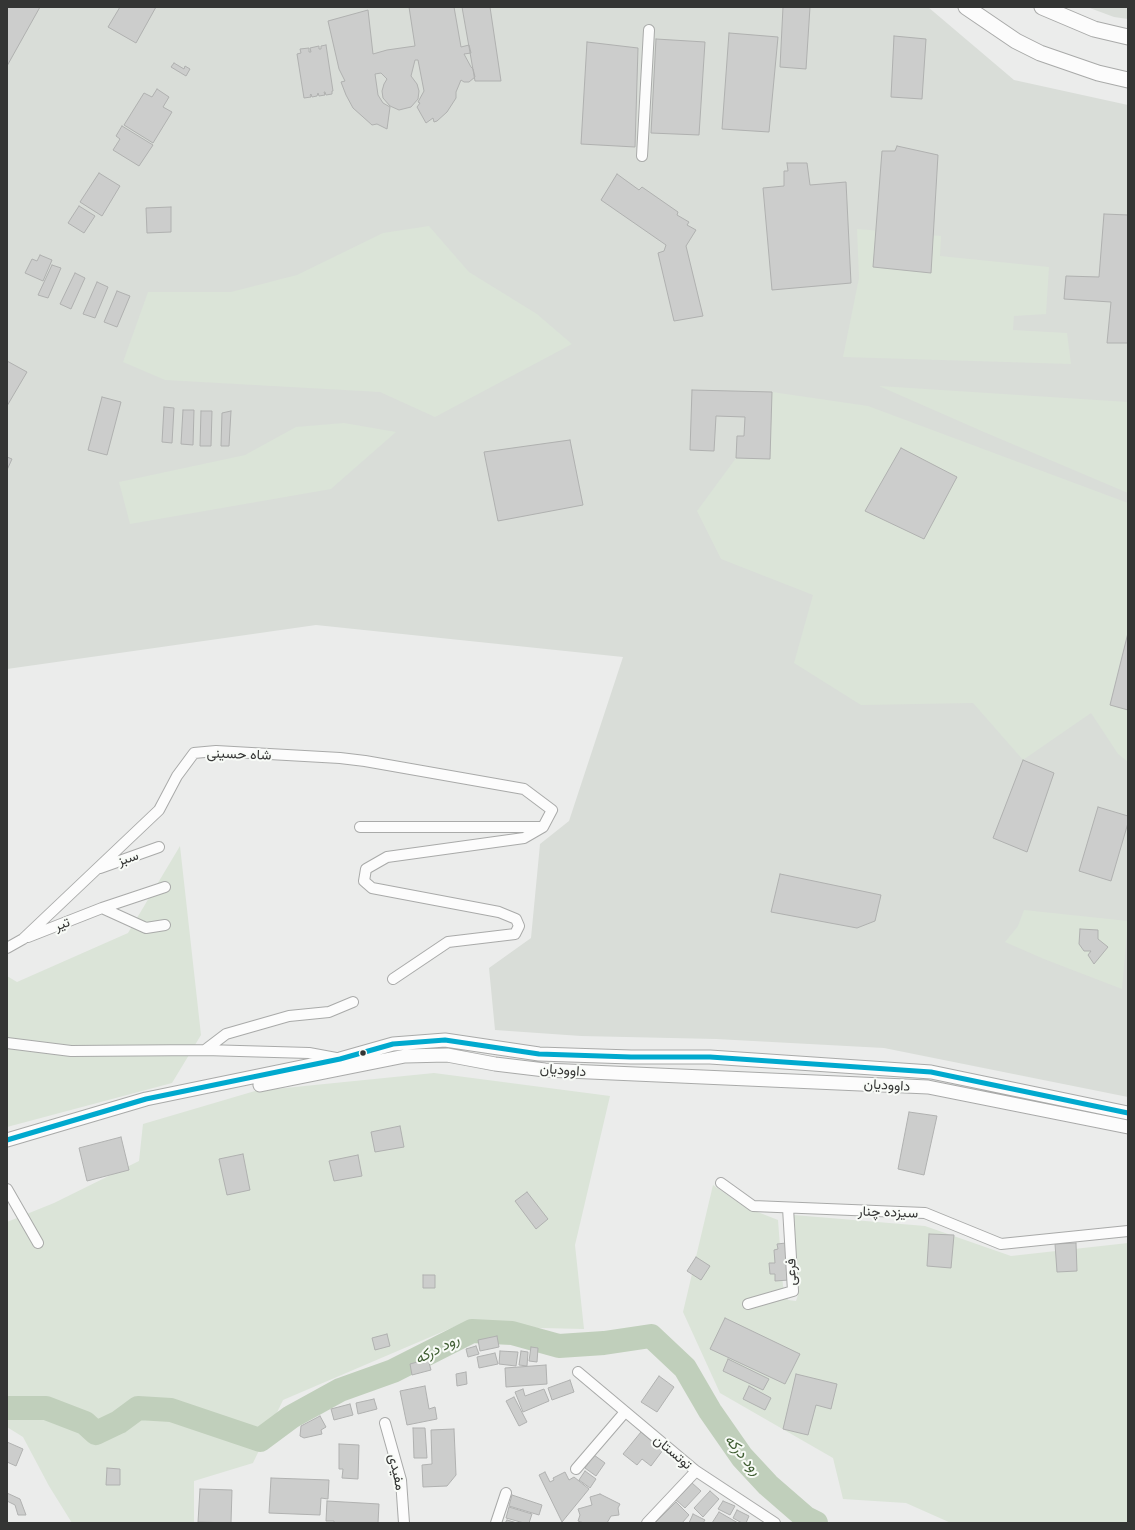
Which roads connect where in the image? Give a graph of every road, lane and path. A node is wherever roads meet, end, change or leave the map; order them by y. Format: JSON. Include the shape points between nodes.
{"nodes":[{"id":1,"x":966,"y":7,"type":"edge"},
{"id":2,"x":1042,"y":7,"type":"edge"},
{"id":3,"x":649,"y":30,"type":"dead end"},
{"id":4,"x":1128,"y":37,"type":"edge"},
{"id":5,"x":1128,"y":80,"type":"edge"},
{"id":6,"x":642,"y":156,"type":"dead end"},
{"id":7,"x":360,"y":827,"type":"dead end"},
{"id":8,"x":543,"y":827,"type":"junction"},
{"id":9,"x":159,"y":847,"type":"dead end"},
{"id":10,"x":96,"y":869,"type":"junction"},
{"id":11,"x":165,"y":887,"type":"dead end"},
{"id":12,"x":102,"y":908,"type":"junction"},
{"id":13,"x":165,"y":925,"type":"dead end"},
{"id":14,"x":23,"y":939,"type":"junction"},
{"id":15,"x":7,"y":948,"type":"edge"},
{"id":16,"x":393,"y":979,"type":"dead end"},
{"id":17,"x":354,"y":1002,"type":"dead end"},
{"id":18,"x":7,"y":1042,"type":"edge"},
{"id":19,"x":205,"y":1050,"type":"junction"},
{"id":20,"x":774,"y":1062,"type":"junction"},
{"id":21,"x":342,"y":1064,"type":"junction"},
{"id":22,"x":779,"y":1079,"type":"junction"},
{"id":23,"x":1128,"y":1113,"type":"edge"},
{"id":24,"x":1128,"y":1126,"type":"edge"},
{"id":25,"x":7,"y":1140,"type":"edge"},
{"id":26,"x":7,"y":1150,"type":"edge"},
{"id":27,"x":721,"y":1183,"type":"dead end"},
{"id":28,"x":7,"y":1189,"type":"edge"},
{"id":29,"x":788,"y":1208,"type":"junction"},
{"id":30,"x":1128,"y":1231,"type":"edge"},
{"id":31,"x":38,"y":1243,"type":"dead end"},
{"id":32,"x":748,"y":1304,"type":"dead end"},
{"id":33,"x":578,"y":1372,"type":"dead end"},
{"id":34,"x":625,"y":1412,"type":"junction"},
{"id":35,"x":386,"y":1422,"type":"dead end"},
{"id":36,"x":576,"y":1469,"type":"dead end"},
{"id":37,"x":696,"y":1471,"type":"junction"},
{"id":38,"x":506,"y":1493,"type":"dead end"},
{"id":39,"x":404,"y":1523,"type":"edge"},
{"id":40,"x":496,"y":1523,"type":"edge"},
{"id":41,"x":647,"y":1523,"type":"edge"},
{"id":42,"x":775,"y":1523,"type":"edge"}],
"edges":[{"from":1,"to":5,"type":"main road","via":[[1040,53],[1098,74]]},
{"from":2,"to":4,"type":"main road","via":[[1094,29]]},
{"from":3,"to":6,"type":"street"},
{"from":7,"to":8,"type":"street"},
{"from":8,"to":10,"type":"street","name":"شاه حسینی","via":[[552,810],[524,789],[340,758],[216,751],[194,753],[177,776],[159,810]]},
{"from":8,"to":16,"type":"street","via":[[524,838],[387,857],[366,869],[364,881],[372,888],[499,912],[516,919],[518,926],[515,934],[448,942]]},
{"from":9,"to":10,"type":"street","name":"سبز"},
{"from":10,"to":14,"type":"street","name":"شاه حسینی"},
{"from":11,"to":12,"type":"street","name":"تیر"},
{"from":12,"to":13,"type":"street","via":[[146,928]]},
{"from":12,"to":14,"type":"street","name":"تیر"},
{"from":14,"to":15,"type":"street","name":"شاه حسینی"},
{"from":17,"to":19,"type":"street","via":[[329,1012],[289,1016],[226,1034]]},
{"from":18,"to":19,"type":"street","via":[[71,1051]]},
{"from":19,"to":21,"type":"street","via":[[309,1052]]},
{"from":20,"to":21,"type":"street","name":"داوودیان","via":[[710,1057],[539,1054],[445,1040],[393,1044]]},
{"from":20,"to":22,"type":"street"},
{"from":20,"to":23,"type":"street","name":"داوودیان","via":[[931,1072]]},
{"from":21,"to":22,"type":"street","name":"داوودیان","via":[[405,1056],[447,1055],[545,1070]]},
{"from":21,"to":25,"type":"street","name":"داوودیان","via":[[146,1099]]},
{"from":21,"to":26,"type":"street","name":"داوودیان","via":[[148,1107]]},
{"from":22,"to":24,"type":"street","name":"داوودیان","via":[[928,1087]]},
{"from":27,"to":29,"type":"street","name":"سیزده چنار","via":[[753,1206]]},
{"from":28,"to":31,"type":"street"},
{"from":29,"to":30,"type":"street","name":"سیزده چنار","via":[[925,1214],[1001,1244]]},
{"from":29,"to":32,"type":"street","name":"فرعی","via":[[793,1291]]},
{"from":33,"to":34,"type":"street","name":"توتستان"},
{"from":34,"to":36,"type":"street"},
{"from":34,"to":37,"type":"street","name":"توتستان"},
{"from":35,"to":39,"type":"street","name":"مفیدی","via":[[401,1480]]},
{"from":37,"to":41,"type":"street"},
{"from":37,"to":42,"type":"street","name":"توتستان"},
{"from":38,"to":40,"type":"street"}]}
